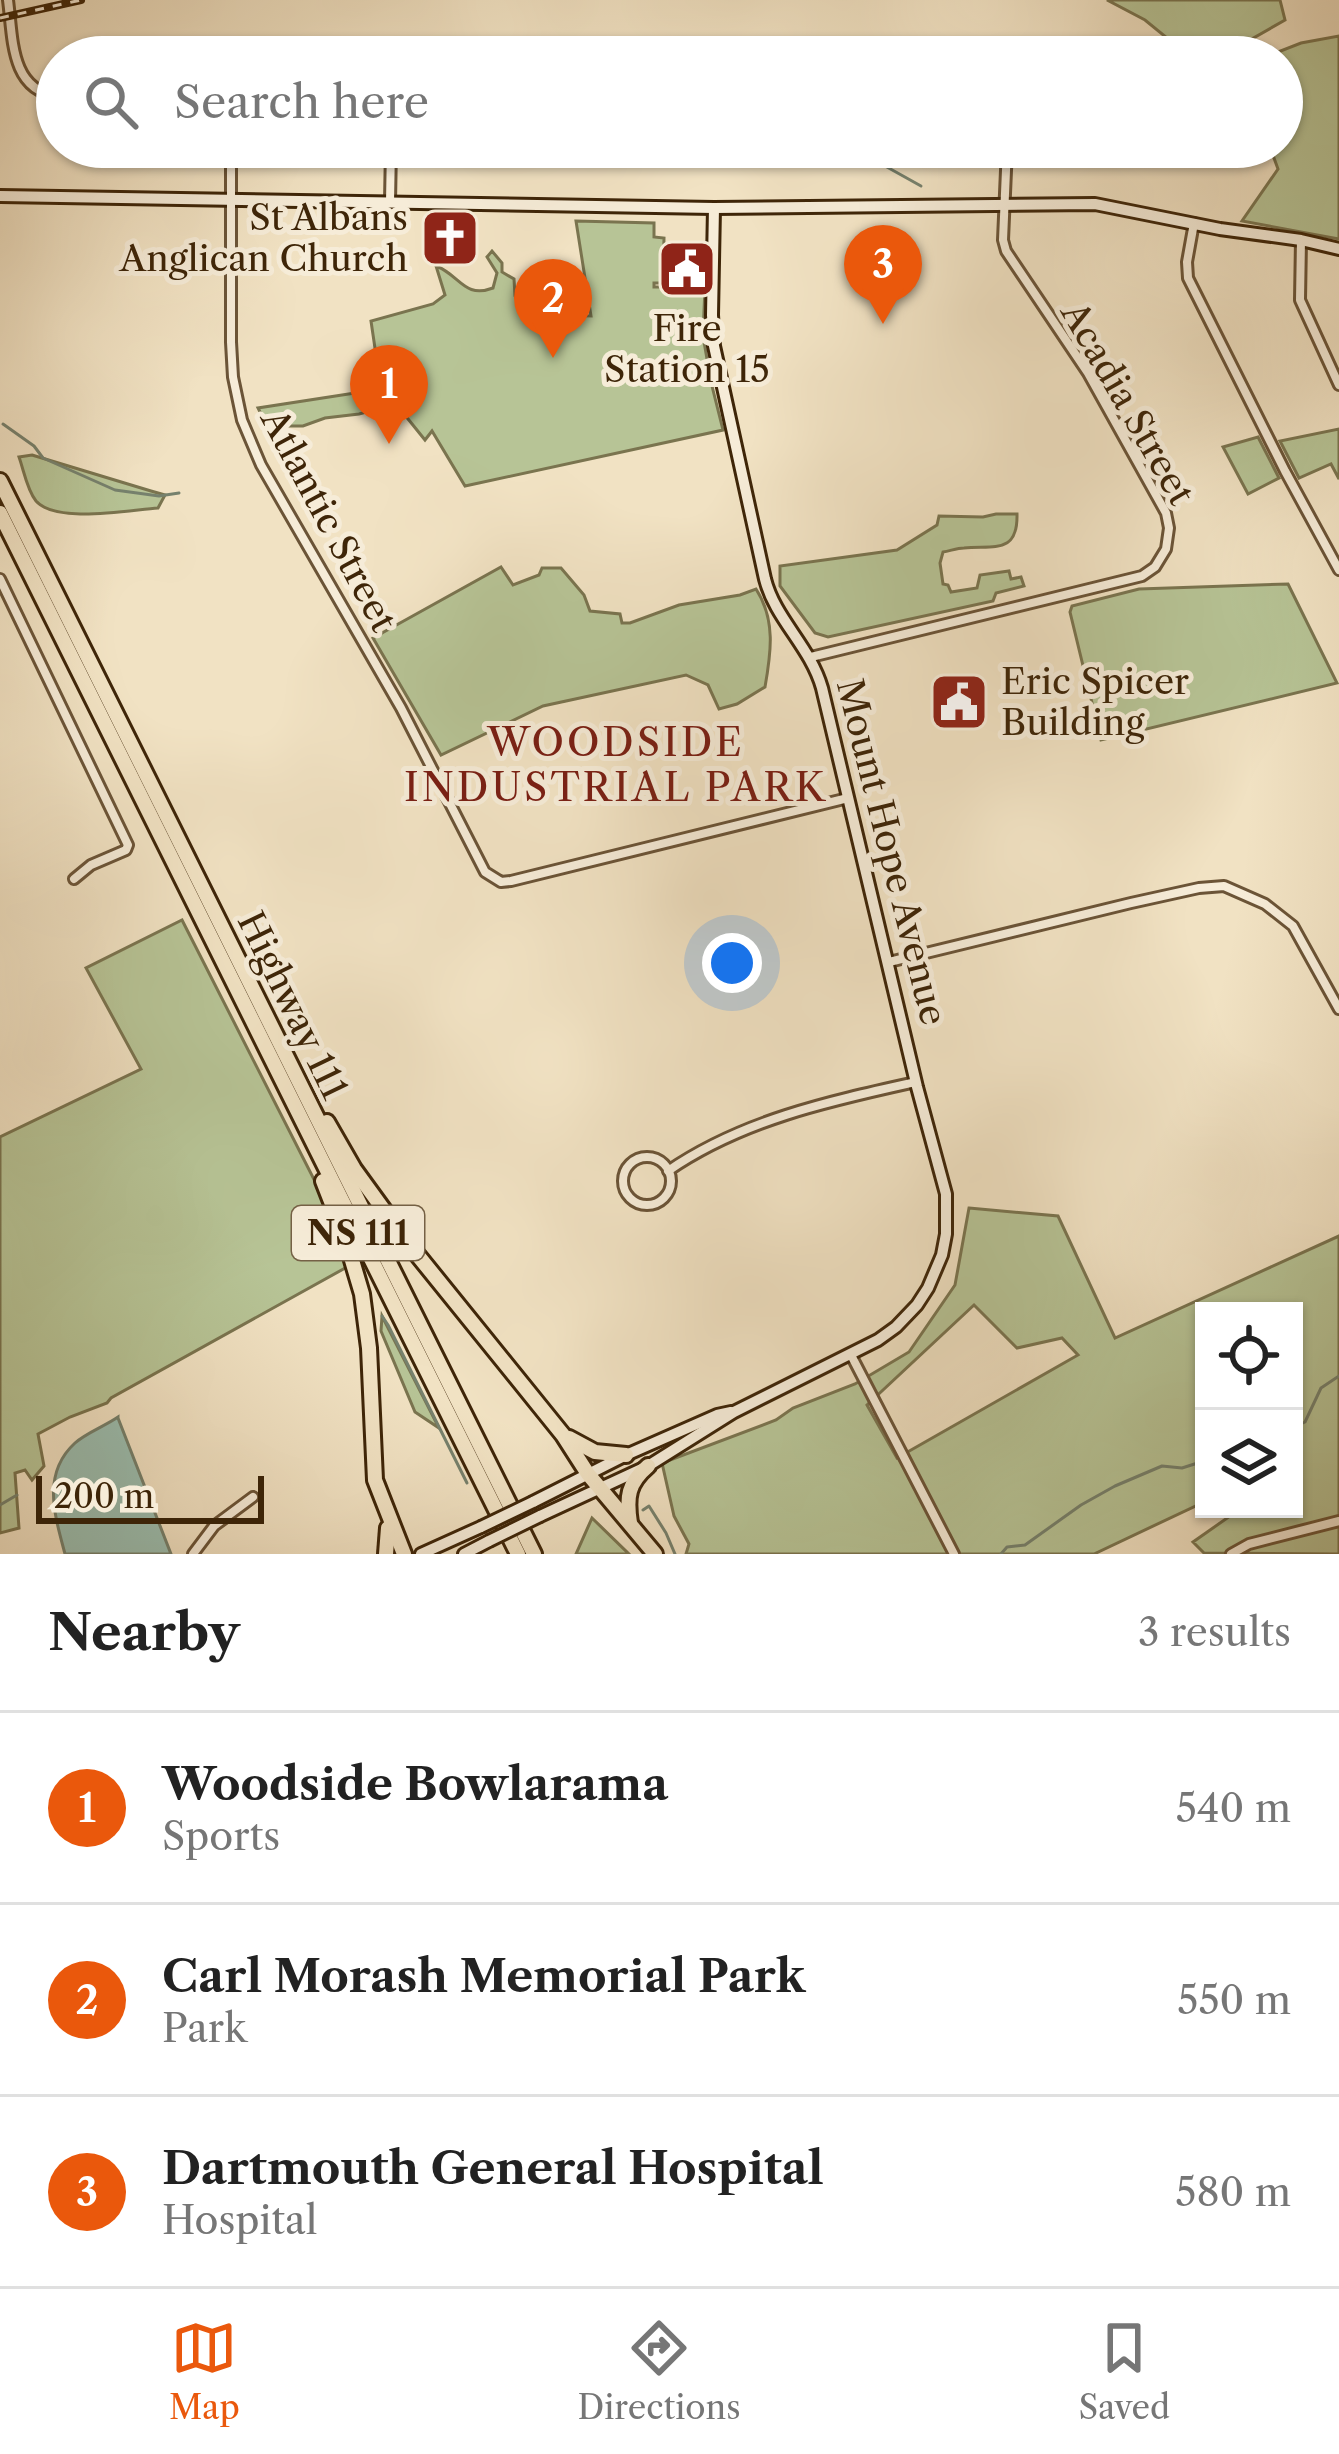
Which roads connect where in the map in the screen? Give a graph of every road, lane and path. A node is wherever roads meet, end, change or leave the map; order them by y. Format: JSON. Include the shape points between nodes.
{"nodes":[{"id":1,"x":8,"y":0,"type":"edge"},
{"id":2,"x":36,"y":90,"type":"edge"},
{"id":3,"x":230,"y":168,"type":"edge"},
{"id":4,"x":391,"y":168,"type":"edge"},
{"id":5,"x":1006,"y":168,"type":"edge"},
{"id":6,"x":0,"y":196,"type":"edge"},
{"id":7,"x":231,"y":201,"type":"junction"},
{"id":8,"x":390,"y":202,"type":"junction"},
{"id":9,"x":1005,"y":203,"type":"junction"},
{"id":10,"x":714,"y":208,"type":"junction"},
{"id":11,"x":1194,"y":224,"type":"junction"},
{"id":12,"x":1300,"y":240,"type":"junction"},
{"id":13,"x":1339,"y":250,"type":"edge"},
{"id":14,"x":1339,"y":385,"type":"edge"},
{"id":15,"x":0,"y":481,"type":"edge"},
{"id":16,"x":0,"y":513,"type":"edge"},
{"id":17,"x":1339,"y":570,"type":"edge"},
{"id":18,"x":0,"y":579,"type":"edge"},
{"id":19,"x":811,"y":657,"type":"junction"},
{"id":20,"x":849,"y":798,"type":"junction"},
{"id":21,"x":74,"y":878,"type":"dead end"},
{"id":22,"x":214,"y":942,"type":"junction"},
{"id":23,"x":889,"y":962,"type":"junction"},
{"id":24,"x":1339,"y":1009,"type":"edge"},
{"id":25,"x":267,"y":1019,"type":"junction"},
{"id":26,"x":916,"y":1082,"type":"junction"},
{"id":27,"x":668,"y":1171,"type":"junction"},
{"id":28,"x":851,"y":1355,"type":"junction"},
{"id":29,"x":734,"y":1412,"type":"junction"},
{"id":30,"x":563,"y":1435,"type":"junction"},
{"id":31,"x":626,"y":1455,"type":"junction"},
{"id":32,"x":648,"y":1466,"type":"junction"},
{"id":33,"x":588,"y":1474,"type":"junction"},
{"id":34,"x":600,"y":1489,"type":"junction"},
{"id":35,"x":253,"y":1497,"type":"dead end"},
{"id":36,"x":383,"y":1506,"type":"junction"},
{"id":37,"x":1339,"y":1522,"type":"edge"},
{"id":38,"x":630,"y":1523,"type":"junction"},
{"id":39,"x":193,"y":1554,"type":"edge"},
{"id":40,"x":386,"y":1554,"type":"edge"},
{"id":41,"x":404,"y":1554,"type":"edge"},
{"id":42,"x":421,"y":1554,"type":"edge"},
{"id":43,"x":464,"y":1554,"type":"edge"},
{"id":44,"x":518,"y":1554,"type":"edge"},
{"id":45,"x":534,"y":1554,"type":"edge"},
{"id":46,"x":655,"y":1554,"type":"edge"},
{"id":47,"x":954,"y":1554,"type":"edge"},
{"id":48,"x":1231,"y":1554,"type":"edge"}],
"edges":[{"from":1,"to":2,"type":"street","via":[[18,64]]},
{"from":3,"to":7,"type":"street","name":"Atlantic Street"},
{"from":4,"to":8,"type":"street"},
{"from":5,"to":9,"type":"street","name":"Acadia Street"},
{"from":6,"to":7,"type":"street"},
{"from":7,"to":8,"type":"street"},
{"from":7,"to":20,"type":"street","name":"Atlantic Street","via":[[233,377],[251,444],[490,877],[501,881]]},
{"from":8,"to":10,"type":"street"},
{"from":9,"to":10,"type":"street"},
{"from":9,"to":11,"type":"street","via":[[1095,204]]},
{"from":9,"to":19,"type":"street","name":"Acadia Street","via":[[1006,251],[1088,373],[1161,504],[1169,528],[1164,554],[1142,576]]},
{"from":10,"to":19,"type":"street","name":"Mount Hope Avenue","via":[[718,365],[768,589]]},
{"from":11,"to":12,"type":"street"},
{"from":11,"to":17,"type":"street","via":[[1188,278]]},
{"from":12,"to":13,"type":"street"},
{"from":12,"to":14,"type":"street","via":[[1300,300]]},
{"from":15,"to":25,"type":"highway","name":"Highway 111","number":"NS 111"},
{"from":16,"to":22,"type":"highway","name":"Highway 111","number":"NS 111"},
{"from":18,"to":21,"type":"street","via":[[128,845]]},
{"from":19,"to":20,"type":"street","name":"Mount Hope Avenue"},
{"from":20,"to":23,"type":"street","name":"Mount Hope Avenue"},
{"from":22,"to":36,"type":"highway","via":[[352,1258],[368,1330]]},
{"from":22,"to":44,"type":"highway","name":"Highway 111","number":"NS 111"},
{"from":23,"to":24,"type":"street","via":[[1224,886],[1293,926]]},
{"from":23,"to":26,"type":"street","name":"Mount Hope Avenue"},
{"from":25,"to":30,"type":"highway","via":[[375,1199]]},
{"from":25,"to":45,"type":"highway","name":"Highway 111","number":"NS 111"},
{"from":26,"to":27,"type":"street","via":[[755,1125]]},
{"from":26,"to":28,"type":"street","name":"Mount Hope Avenue","via":[[946,1193],[942,1256],[907,1317]]},
{"from":27,"to":27,"type":"street","via":[[651,1157],[633,1161],[624,1176],[628,1194],[642,1204],[659,1202],[670,1186]]},
{"from":28,"to":29,"type":"street","name":"Mount Hope Avenue"},
{"from":28,"to":47,"type":"street"},
{"from":29,"to":31,"type":"street","name":"Mount Hope Avenue"},
{"from":29,"to":32,"type":"street","name":"Mount Hope Avenue"},
{"from":30,"to":31,"type":"highway","via":[[595,1452]]},
{"from":30,"to":33,"type":"highway"},
{"from":31,"to":33,"type":"street","name":"Mount Hope Avenue"},
{"from":32,"to":34,"type":"street","name":"Mount Hope Avenue"},
{"from":32,"to":38,"type":"highway","via":[[628,1492]]},
{"from":33,"to":34,"type":"highway"},
{"from":33,"to":42,"type":"street","name":"Mount Hope Avenue","bridge":true},
{"from":34,"to":38,"type":"highway"},
{"from":34,"to":43,"type":"street","name":"Mount Hope Avenue","bridge":true},
{"from":35,"to":39,"type":"street"},
{"from":36,"to":40,"type":"highway"},
{"from":36,"to":41,"type":"highway"},
{"from":37,"to":48,"type":"street"},
{"from":38,"to":46,"type":"highway"}]}
